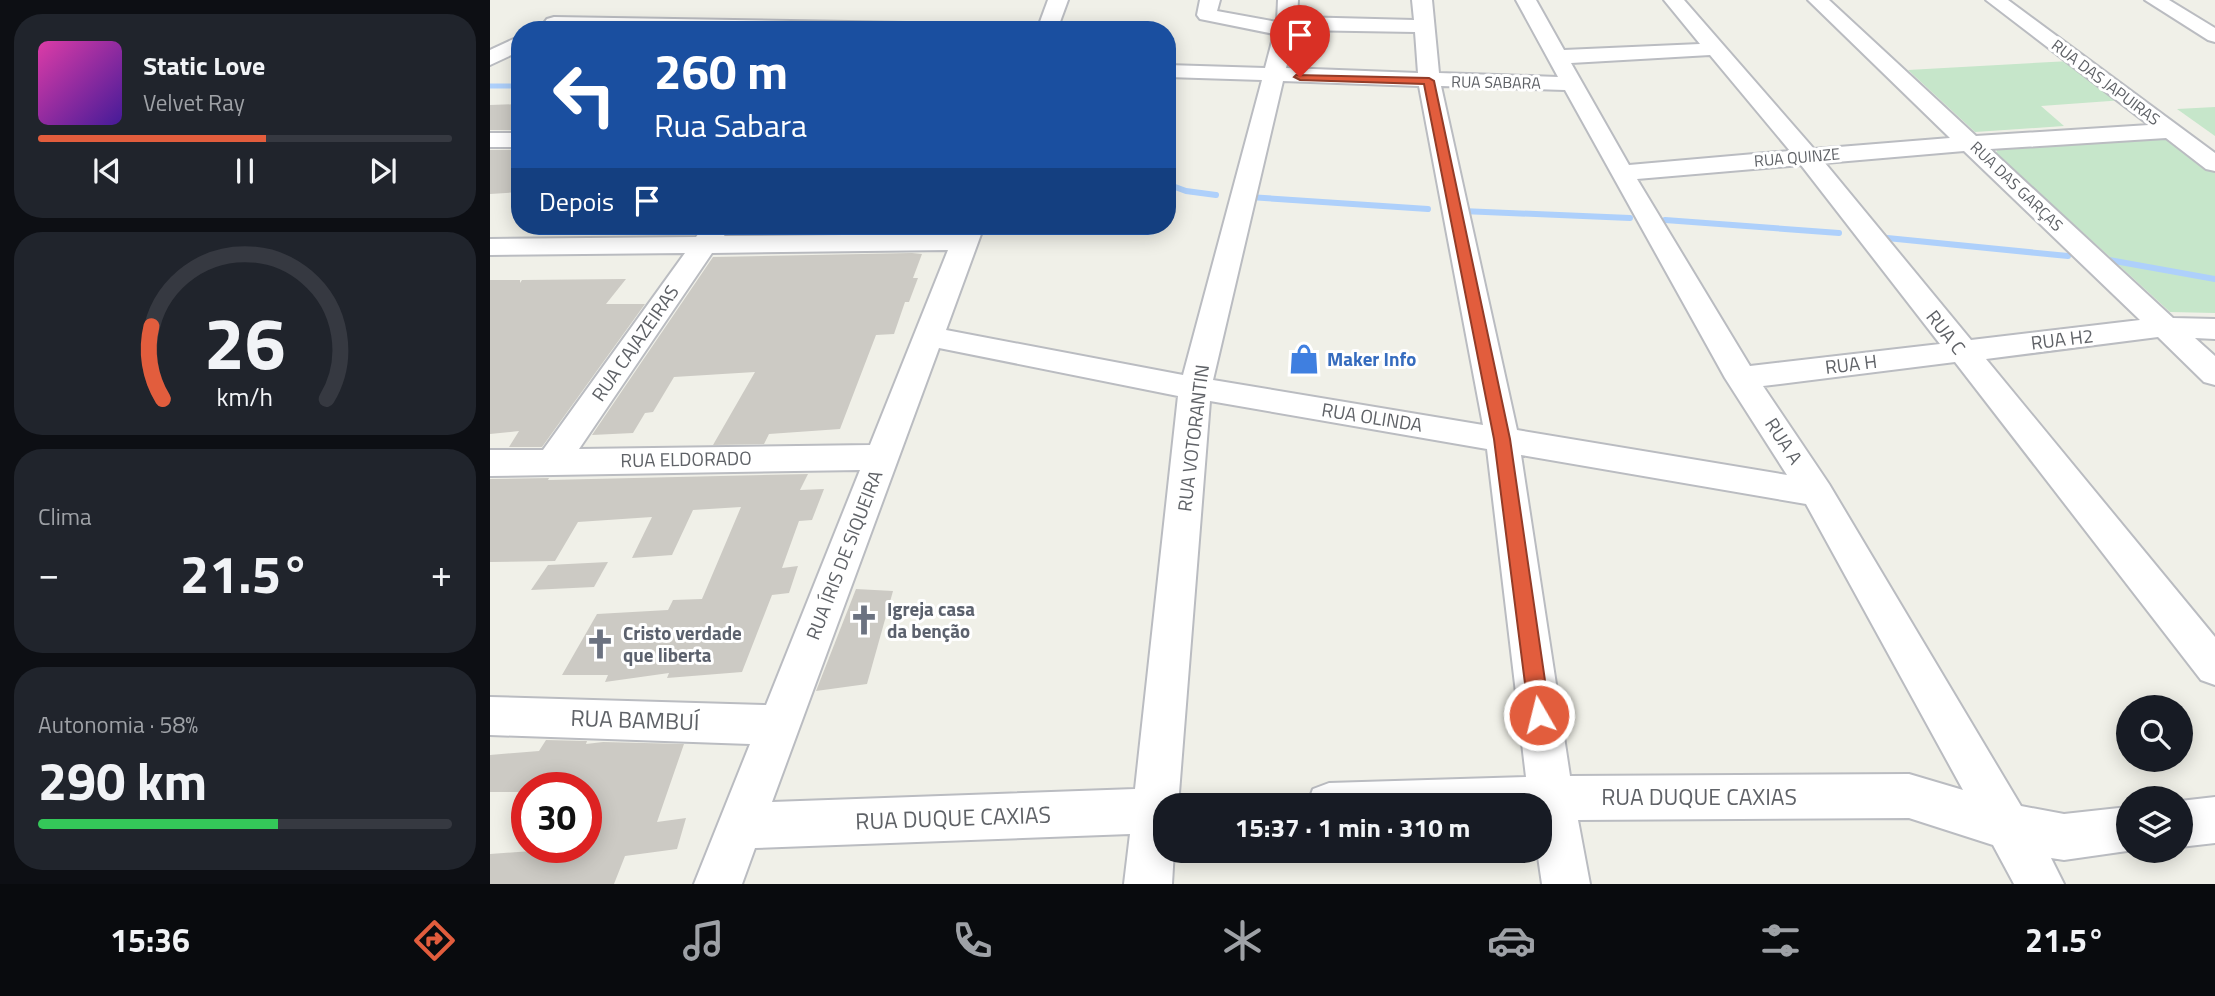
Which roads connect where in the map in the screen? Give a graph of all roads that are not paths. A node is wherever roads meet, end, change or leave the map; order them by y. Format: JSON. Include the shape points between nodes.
{"nodes":[{"id":1,"x":1058,"y":0,"type":"edge"},
{"id":2,"x":1210,"y":0,"type":"edge"},
{"id":3,"x":1422,"y":0,"type":"edge"},
{"id":4,"x":1526,"y":0,"type":"edge"},
{"id":5,"x":1674,"y":0,"type":"edge"},
{"id":6,"x":1818,"y":0,"type":"edge"},
{"id":7,"x":1996,"y":0,"type":"edge"},
{"id":8,"x":2155,"y":0,"type":"edge"},
{"id":9,"x":587,"y":4,"type":"dead end"},
{"id":10,"x":881,"y":9,"type":"dead end"},
{"id":11,"x":1287,"y":18,"type":"edge"},
{"id":12,"x":557,"y":21,"type":"edge"},
{"id":13,"x":873,"y":21,"type":"edge"},
{"id":14,"x":1050,"y":21,"type":"edge"},
{"id":15,"x":1423,"y":26,"type":"junction"},
{"id":16,"x":2215,"y":36,"type":"edge"},
{"id":17,"x":511,"y":47,"type":"edge"},
{"id":18,"x":1715,"y":48,"type":"junction"},
{"id":19,"x":490,"y":59,"type":"edge"},
{"id":20,"x":1565,"y":70,"type":"junction"},
{"id":21,"x":1176,"y":71,"type":"edge"},
{"id":22,"x":1274,"y":76,"type":"junction"},
{"id":23,"x":1429,"y":81,"type":"junction"},
{"id":24,"x":2171,"y":131,"type":"junction"},
{"id":25,"x":490,"y":140,"type":"edge"},
{"id":26,"x":511,"y":140,"type":"edge"},
{"id":27,"x":1973,"y":143,"type":"junction"},
{"id":28,"x":1807,"y":156,"type":"junction"},
{"id":29,"x":2215,"y":164,"type":"edge"},
{"id":30,"x":1621,"y":173,"type":"junction"},
{"id":31,"x":710,"y":235,"type":"edge"},
{"id":32,"x":968,"y":235,"type":"edge"},
{"id":33,"x":490,"y":247,"type":"edge"},
{"id":34,"x":2164,"y":327,"type":"junction"},
{"id":35,"x":2215,"y":329,"type":"edge"},
{"id":36,"x":929,"y":336,"type":"junction"},
{"id":37,"x":1961,"y":351,"type":"junction"},
{"id":38,"x":2215,"y":374,"type":"edge"},
{"id":39,"x":1741,"y":378,"type":"junction"},
{"id":40,"x":1195,"y":388,"type":"junction"},
{"id":41,"x":1502,"y":439,"type":"junction"},
{"id":42,"x":882,"y":457,"type":"junction"},
{"id":43,"x":553,"y":461,"type":"junction"},
{"id":44,"x":490,"y":463,"type":"edge"},
{"id":45,"x":1817,"y":493,"type":"junction"},
{"id":46,"x":2215,"y":667,"type":"edge"},
{"id":47,"x":490,"y":716,"type":"edge"},
{"id":48,"x":779,"y":725,"type":"junction"},
{"id":49,"x":1161,"y":793,"type":"edge"},
{"id":50,"x":1550,"y":793,"type":"edge"},
{"id":51,"x":1552,"y":798,"type":"edge"},
{"id":52,"x":1552,"y":804,"type":"edge"},
{"id":53,"x":1153,"y":810,"type":"edge"},
{"id":54,"x":2215,"y":820,"type":"edge"},
{"id":55,"x":2193,"y":823,"type":"edge"},
{"id":56,"x":740,"y":826,"type":"junction"},
{"id":57,"x":2008,"y":827,"type":"junction"},
{"id":58,"x":2116,"y":831,"type":"edge"},
{"id":59,"x":1153,"y":853,"type":"edge"},
{"id":60,"x":718,"y":884,"type":"edge"},
{"id":61,"x":1148,"y":884,"type":"edge"},
{"id":62,"x":1566,"y":884,"type":"edge"},
{"id":63,"x":2040,"y":884,"type":"edge"}],
"edges":[{"from":1,"to":14,"type":"street"},
{"from":2,"to":11,"type":"street","via":[[1207,15]]},
{"from":3,"to":15,"type":"street"},
{"from":4,"to":20,"type":"street","name":"RUA A"},
{"from":5,"to":18,"type":"street","name":"RUA C"},
{"from":6,"to":27,"type":"street","name":"RUA DAS GARÇAS"},
{"from":7,"to":24,"type":"street","name":"RUA DAS JAPUIRAS"},
{"from":8,"to":16,"type":"street"},
{"from":9,"to":12,"type":"street"},
{"from":10,"to":13,"type":"street"},
{"from":11,"to":15,"type":"street"},
{"from":11,"to":22,"type":"street","name":"RUA VOTORANTIN"},
{"from":15,"to":23,"type":"street"},
{"from":17,"to":19,"type":"street"},
{"from":18,"to":20,"type":"street","name":"RUA SABARA"},
{"from":18,"to":28,"type":"street","name":"RUA C"},
{"from":20,"to":23,"type":"street","name":"RUA SABARA"},
{"from":20,"to":30,"type":"street","name":"RUA A"},
{"from":21,"to":22,"type":"street","name":"RUA SABARA"},
{"from":22,"to":23,"type":"street","name":"RUA SABARA"},
{"from":22,"to":40,"type":"street","name":"RUA VOTORANTIN"},
{"from":23,"to":41,"type":"street"},
{"from":24,"to":27,"type":"street","name":"RUA QUINZE"},
{"from":24,"to":29,"type":"street","name":"RUA DAS JAPUIRAS"},
{"from":25,"to":26,"type":"street"},
{"from":27,"to":28,"type":"street","name":"RUA QUINZE"},
{"from":27,"to":34,"type":"street","name":"RUA DAS GARÇAS"},
{"from":28,"to":30,"type":"street","name":"RUA QUINZE"},
{"from":28,"to":37,"type":"street","name":"RUA C"},
{"from":30,"to":39,"type":"street","name":"RUA A"},
{"from":31,"to":33,"type":"street"},
{"from":31,"to":43,"type":"street","name":"RUA CAJAZEIRAS"},
{"from":32,"to":36,"type":"street","name":"RUA ÍRIS DE SIQUEIRA"},
{"from":34,"to":35,"type":"street","name":"RUA H2"},
{"from":34,"to":37,"type":"street","name":"RUA H2"},
{"from":34,"to":38,"type":"street","name":"RUA DAS GARÇAS"},
{"from":36,"to":40,"type":"street","name":"RUA OLINDA"},
{"from":36,"to":42,"type":"street","name":"RUA ÍRIS DE SIQUEIRA"},
{"from":37,"to":39,"type":"street","name":"RUA H"},
{"from":37,"to":46,"type":"street","name":"RUA C"},
{"from":39,"to":45,"type":"street","name":"RUA A"},
{"from":40,"to":41,"type":"street","name":"RUA OLINDA"},
{"from":40,"to":49,"type":"street","name":"RUA VOTORANTIN"},
{"from":41,"to":45,"type":"street","name":"RUA OLINDA"},
{"from":41,"to":50,"type":"street"},
{"from":42,"to":43,"type":"street","name":"RUA ELDORADO"},
{"from":42,"to":48,"type":"street","name":"RUA ÍRIS DE SIQUEIRA"},
{"from":43,"to":44,"type":"street","name":"RUA ELDORADO"},
{"from":45,"to":57,"type":"street","name":"RUA A"},
{"from":47,"to":48,"type":"street","name":"RUA BAMBUÍ"},
{"from":48,"to":56,"type":"street","name":"RUA ÍRIS DE SIQUEIRA"},
{"from":51,"to":57,"type":"street","name":"RUA DUQUE CAXIAS","via":[[1909,796]]},
{"from":52,"to":62,"type":"street"},
{"from":53,"to":56,"type":"street","name":"RUA DUQUE CAXIAS"},
{"from":54,"to":55,"type":"street"},
{"from":56,"to":60,"type":"street","name":"RUA ÍRIS DE SIQUEIRA"},
{"from":57,"to":58,"type":"street","name":"RUA DUQUE CAXIAS","via":[[2064,837]]},
{"from":57,"to":63,"type":"street","name":"RUA A"},
{"from":59,"to":61,"type":"street","name":"RUA VOTORANTIN"}]}
